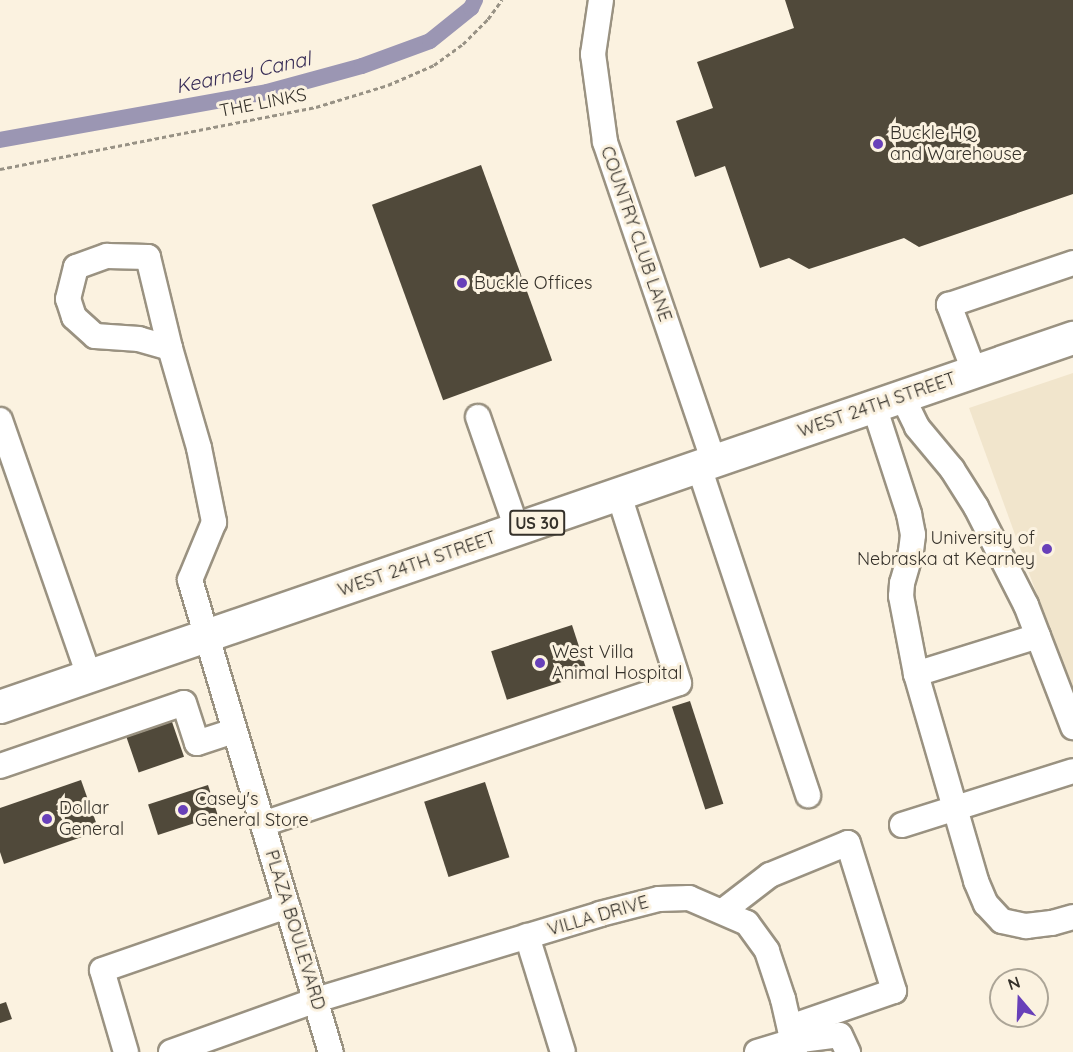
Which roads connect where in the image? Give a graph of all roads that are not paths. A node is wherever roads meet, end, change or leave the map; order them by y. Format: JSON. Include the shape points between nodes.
{"nodes":[{"id":1,"x":601,"y":0,"type":"edge"},
{"id":2,"x":1073,"y":263,"type":"edge"},
{"id":3,"x":1073,"y":338,"type":"edge"},
{"id":4,"x":170,"y":348,"type":"junction"},
{"id":5,"x":974,"y":371,"type":"junction"},
{"id":6,"x":888,"y":401,"type":"junction"},
{"id":7,"x":478,"y":417,"type":"dead end"},
{"id":8,"x":0,"y":420,"type":"edge"},
{"id":9,"x":706,"y":465,"type":"junction"},
{"id":10,"x":618,"y":495,"type":"junction"},
{"id":11,"x":518,"y":529,"type":"junction"},
{"id":12,"x":206,"y":636,"type":"junction"},
{"id":13,"x":1038,"y":636,"type":"junction"},
{"id":14,"x":916,"y":674,"type":"junction"},
{"id":15,"x":89,"y":676,"type":"junction"},
{"id":16,"x":0,"y":707,"type":"edge"},
{"id":17,"x":1073,"y":727,"type":"edge"},
{"id":18,"x":234,"y":730,"type":"junction"},
{"id":19,"x":0,"y":766,"type":"edge"},
{"id":20,"x":1073,"y":771,"type":"edge"},
{"id":21,"x":808,"y":795,"type":"dead end"},
{"id":22,"x":955,"y":809,"type":"junction"},
{"id":23,"x":263,"y":825,"type":"junction"},
{"id":24,"x":902,"y":825,"type":"dead end"},
{"id":25,"x":287,"y":906,"type":"junction"},
{"id":26,"x":723,"y":911,"type":"junction"},
{"id":27,"x":1073,"y":916,"type":"edge"},
{"id":28,"x":527,"y":936,"type":"junction"},
{"id":29,"x":316,"y":1000,"type":"junction"},
{"id":30,"x":793,"y":1040,"type":"edge"},
{"id":31,"x":126,"y":1052,"type":"edge"},
{"id":32,"x":171,"y":1052,"type":"edge"},
{"id":33,"x":332,"y":1052,"type":"edge"},
{"id":34,"x":563,"y":1052,"type":"edge"},
{"id":35,"x":757,"y":1052,"type":"edge"},
{"id":36,"x":848,"y":1052,"type":"edge"}],
"edges":[{"from":1,"to":9,"type":"street","name":"COUNTRY CLUB LANE","via":[[593,54],[605,142]]},
{"from":2,"to":5,"type":"street","via":[[949,305]]},
{"from":3,"to":5,"type":"main road","name":"WEST 24TH STREET","number":"US 30"},
{"from":4,"to":4,"type":"street","name":"PLAZA BOULEVARD","via":[[147,257],[107,256],[76,267],[68,300],[74,317],[95,336],[139,339]]},
{"from":4,"to":12,"type":"street","name":"PLAZA BOULEVARD","via":[[214,522],[190,580]]},
{"from":5,"to":6,"type":"main road","name":"WEST 24TH STREET","number":"US 30"},
{"from":6,"to":9,"type":"main road","name":"WEST 24TH STREET","number":"US 30"},
{"from":6,"to":13,"type":"street","via":[[917,427],[952,469],[976,507]]},
{"from":6,"to":14,"type":"street","via":[[913,534],[902,596]]},
{"from":7,"to":11,"type":"street"},
{"from":8,"to":15,"type":"street"},
{"from":9,"to":10,"type":"main road","name":"WEST 24TH STREET","number":"US 30"},
{"from":9,"to":21,"type":"street","name":"COUNTRY CLUB LANE"},
{"from":10,"to":11,"type":"main road","name":"WEST 24TH STREET","number":"US 30"},
{"from":10,"to":23,"type":"street","via":[[679,683]]},
{"from":11,"to":12,"type":"main road","name":"WEST 24TH STREET","number":"US 30"},
{"from":12,"to":15,"type":"main road","name":"WEST 24TH STREET","number":"US 30"},
{"from":12,"to":18,"type":"street","name":"PLAZA BOULEVARD"},
{"from":13,"to":14,"type":"street"},
{"from":13,"to":17,"type":"street"},
{"from":14,"to":22,"type":"street"},
{"from":15,"to":16,"type":"main road","name":"WEST 24TH STREET","number":"US 30"},
{"from":18,"to":19,"type":"street","via":[[197,743],[184,703]]},
{"from":18,"to":23,"type":"street","name":"PLAZA BOULEVARD"},
{"from":20,"to":22,"type":"street"},
{"from":22,"to":24,"type":"street"},
{"from":22,"to":27,"type":"street","via":[[976,881],[986,904],[1002,921],[1026,926]]},
{"from":23,"to":25,"type":"street","name":"PLAZA BOULEVARD"},
{"from":25,"to":29,"type":"street","name":"PLAZA BOULEVARD"},
{"from":25,"to":31,"type":"street","via":[[102,969]]},
{"from":26,"to":28,"type":"street","name":"VILLA DRIVE","via":[[689,898],[659,899]]},
{"from":26,"to":30,"type":"street","name":"VILLA DRIVE","via":[[747,923],[766,951]]},
{"from":26,"to":30,"type":"street","via":[[770,875],[848,843],[894,991]]},
{"from":28,"to":29,"type":"street","name":"VILLA DRIVE"},
{"from":28,"to":34,"type":"street"},
{"from":29,"to":32,"type":"street","name":"VILLA DRIVE"},
{"from":29,"to":33,"type":"street","name":"PLAZA BOULEVARD"},
{"from":30,"to":35,"type":"street"},
{"from":30,"to":36,"type":"street","via":[[840,1035]]}]}
